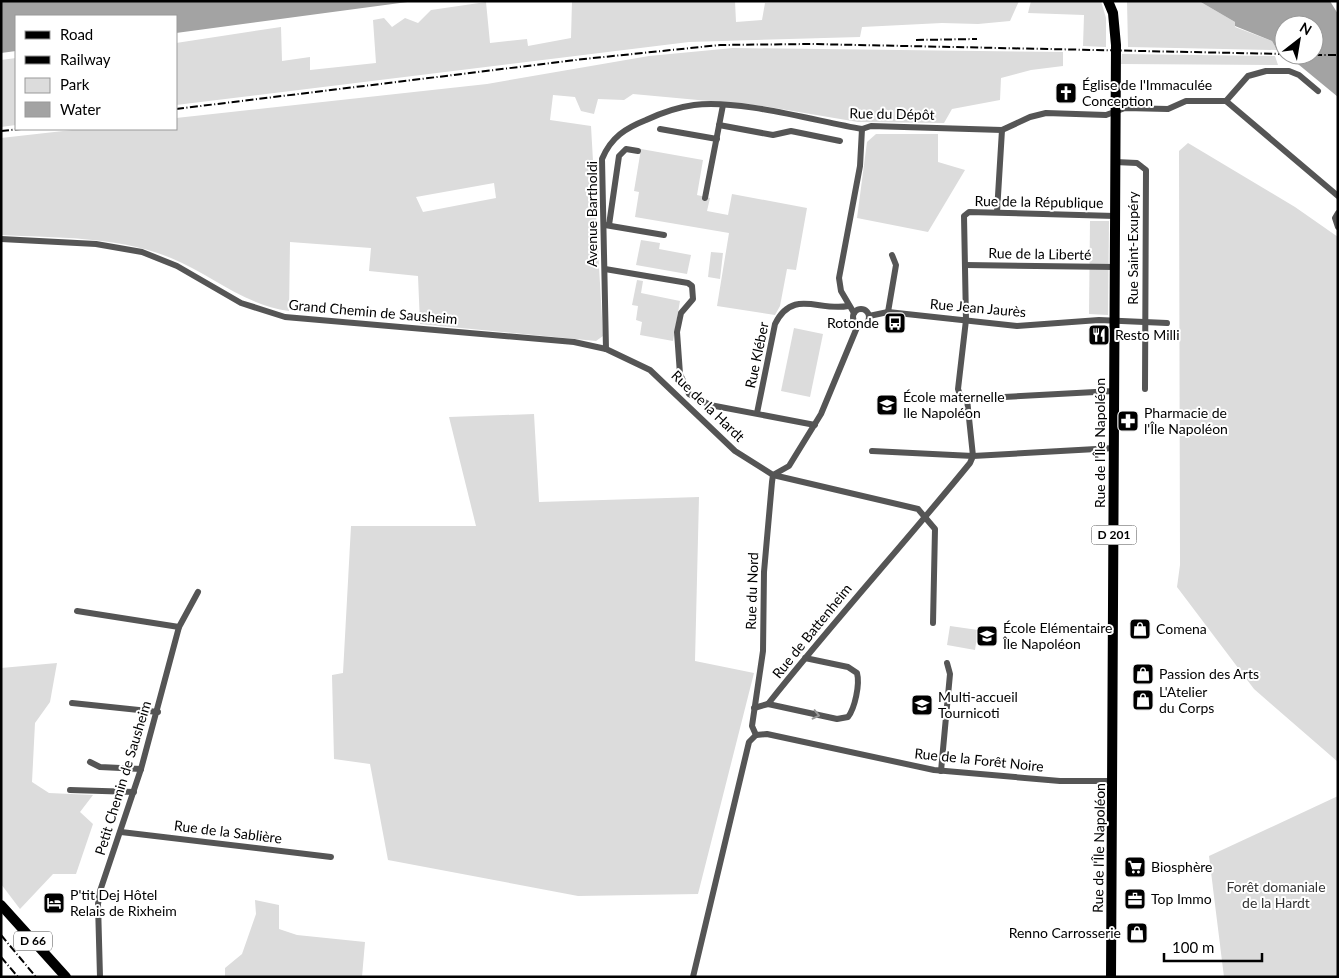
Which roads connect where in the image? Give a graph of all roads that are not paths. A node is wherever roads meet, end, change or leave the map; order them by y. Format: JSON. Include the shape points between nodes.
{"nodes":[{"id":1,"x":1108,"y":1,"type":"edge"},
{"id":2,"x":1318,"y":91,"type":"dead end"},
{"id":3,"x":1226,"y":101,"type":"junction"},
{"id":4,"x":722,"y":105,"type":"junction"},
{"id":5,"x":1115,"y":112,"type":"junction"},
{"id":6,"x":719,"y":125,"type":"junction"},
{"id":7,"x":660,"y":128,"type":"dead end"},
{"id":8,"x":862,"y":129,"type":"junction"},
{"id":9,"x":1002,"y":130,"type":"junction"},
{"id":10,"x":717,"y":139,"type":"junction"},
{"id":11,"x":840,"y":141,"type":"dead end"},
{"id":12,"x":638,"y":151,"type":"dead end"},
{"id":13,"x":1115,"y":162,"type":"junction"},
{"id":14,"x":602,"y":175,"type":"junction"},
{"id":15,"x":616,"y":178,"type":"junction"},
{"id":16,"x":1338,"y":196,"type":"edge"},
{"id":17,"x":705,"y":198,"type":"dead end"},
{"id":18,"x":997,"y":212,"type":"junction"},
{"id":19,"x":1338,"y":213,"type":"edge"},
{"id":20,"x":1115,"y":216,"type":"junction"},
{"id":21,"x":606,"y":225,"type":"junction"},
{"id":22,"x":1338,"y":226,"type":"edge"},
{"id":23,"x":664,"y":236,"type":"dead end"},
{"id":24,"x":1,"y":239,"type":"edge"},
{"id":25,"x":892,"y":255,"type":"dead end"},
{"id":26,"x":965,"y":265,"type":"junction"},
{"id":27,"x":1115,"y":267,"type":"junction"},
{"id":28,"x":605,"y":269,"type":"junction"},
{"id":29,"x":848,"y":306,"type":"junction"},
{"id":30,"x":888,"y":312,"type":"junction"},
{"id":31,"x":854,"y":313,"type":"junction"},
{"id":32,"x":869,"y":316,"type":"junction"},
{"id":33,"x":966,"y":320,"type":"junction"},
{"id":34,"x":1115,"y":320,"type":"junction"},
{"id":35,"x":1146,"y":321,"type":"junction"},
{"id":36,"x":1167,"y":323,"type":"dead end"},
{"id":37,"x":858,"y":325,"type":"junction"},
{"id":38,"x":606,"y":349,"type":"junction"},
{"id":39,"x":1145,"y":389,"type":"dead end"},
{"id":40,"x":1114,"y":391,"type":"junction"},
{"id":41,"x":967,"y":399,"type":"junction"},
{"id":42,"x":757,"y":413,"type":"junction"},
{"id":43,"x":815,"y":425,"type":"junction"},
{"id":44,"x":1114,"y":448,"type":"junction"},
{"id":45,"x":872,"y":451,"type":"dead end"},
{"id":46,"x":973,"y":456,"type":"junction"},
{"id":47,"x":789,"y":466,"type":"junction"},
{"id":48,"x":774,"y":475,"type":"junction"},
{"id":49,"x":793,"y":480,"type":"junction"},
{"id":50,"x":926,"y":516,"type":"junction"},
{"id":51,"x":198,"y":592,"type":"dead end"},
{"id":52,"x":77,"y":611,"type":"dead end"},
{"id":53,"x":933,"y":623,"type":"dead end"},
{"id":54,"x":179,"y":627,"type":"junction"},
{"id":55,"x":805,"y":658,"type":"junction"},
{"id":56,"x":947,"y":663,"type":"dead end"},
{"id":57,"x":72,"y":703,"type":"dead end"},
{"id":58,"x":768,"y":704,"type":"junction"},
{"id":59,"x":754,"y":708,"type":"junction"},
{"id":60,"x":158,"y":712,"type":"junction"},
{"id":61,"x":756,"y":735,"type":"junction"},
{"id":62,"x":90,"y":762,"type":"dead end"},
{"id":63,"x":141,"y":768,"type":"junction"},
{"id":64,"x":941,"y":771,"type":"junction"},
{"id":65,"x":1114,"y":781,"type":"junction"},
{"id":66,"x":70,"y":790,"type":"dead end"},
{"id":67,"x":134,"y":792,"type":"junction"},
{"id":68,"x":122,"y":832,"type":"junction"},
{"id":69,"x":331,"y":857,"type":"dead end"},
{"id":70,"x":1,"y":905,"type":"edge"},
{"id":71,"x":66,"y":977,"type":"edge"},
{"id":72,"x":100,"y":977,"type":"edge"},
{"id":73,"x":693,"y":977,"type":"edge"},
{"id":74,"x":1111,"y":977,"type":"edge"}],
"edges":[{"from":1,"to":5,"type":"main road","name":"Rue de l'Île Napoléon","number":"D 201","via":[[1115,27]]},
{"from":2,"to":3,"type":"street","via":[[1299,75],[1266,70],[1248,76]]},
{"from":3,"to":5,"type":"street","via":[[1186,101],[1168,109],[1125,108]]},
{"from":3,"to":16,"type":"street"},
{"from":4,"to":6,"type":"street"},
{"from":4,"to":8,"type":"street","name":"Rue du Dépôt"},
{"from":4,"to":14,"type":"street","name":"Avenue Bartholdi","via":[[694,105],[633,125],[608,145],[602,159]]},
{"from":5,"to":9,"type":"street","via":[[1106,115],[1046,113]]},
{"from":5,"to":13,"type":"main road","name":"Rue de l'Île Napoléon","number":"D 201"},
{"from":6,"to":10,"type":"street"},
{"from":6,"to":11,"type":"street","via":[[773,135],[791,131]]},
{"from":7,"to":10,"type":"street"},
{"from":8,"to":9,"type":"street","name":"Rue du Dépôt","via":[[871,126]]},
{"from":8,"to":29,"type":"street","via":[[860,166],[839,278]]},
{"from":9,"to":18,"type":"street"},
{"from":10,"to":17,"type":"street"},
{"from":12,"to":15,"type":"street","via":[[622,151]]},
{"from":13,"to":20,"type":"main road","name":"Rue de l'Île Napoléon","number":"D 201"},
{"from":13,"to":35,"type":"street","name":"Rue Saint-Exupéry","via":[[1137,163],[1146,170]]},
{"from":14,"to":15,"type":"street"},
{"from":14,"to":21,"type":"street","name":"Avenue Bartholdi"},
{"from":15,"to":21,"type":"street"},
{"from":18,"to":20,"type":"street","name":"Rue de la République"},
{"from":18,"to":26,"type":"street","name":"Rue de la République","via":[[969,212],[964,216]]},
{"from":19,"to":22,"type":"street","via":[[1335,218]]},
{"from":20,"to":27,"type":"main road","name":"Rue de l'Île Napoléon","number":"D 201"},
{"from":21,"to":23,"type":"street"},
{"from":21,"to":28,"type":"street","name":"Avenue Bartholdi"},
{"from":24,"to":38,"type":"street","name":"Grand Chemin de Sausheim","via":[[96,244],[142,252],[177,266],[241,303],[285,317],[574,342]]},
{"from":25,"to":30,"type":"street","via":[[896,265]]},
{"from":26,"to":27,"type":"street","name":"Rue de la Liberté"},
{"from":26,"to":33,"type":"street"},
{"from":27,"to":34,"type":"main road","name":"Rue de l'Île Napoléon","number":"D 201"},
{"from":28,"to":38,"type":"street","name":"Avenue Bartholdi"},
{"from":28,"to":42,"type":"street","via":[[692,286],[693,299],[681,312],[677,332],[677,356],[683,384],[692,396],[710,405]]},
{"from":29,"to":31,"type":"street"},
{"from":29,"to":42,"type":"street","name":"Rue Kléber","via":[[799,304],[780,315],[775,324]]},
{"from":30,"to":32,"type":"street","name":"Rue Jean Jaurès"},
{"from":30,"to":33,"type":"street","name":"Rue Jean Jaurès"},
{"from":31,"to":32,"type":"street","via":[[862,309]]},
{"from":31,"to":37,"type":"street","via":[[853,320]]},
{"from":32,"to":37,"type":"street","via":[[866,324]]},
{"from":33,"to":34,"type":"street","name":"Rue Jean Jaurès","via":[[1017,326]]},
{"from":33,"to":41,"type":"street","via":[[958,388],[960,395]]},
{"from":34,"to":35,"type":"street","name":"Rue Jean Jaurès"},
{"from":34,"to":40,"type":"main road","name":"Rue de l'Île Napoléon","number":"D 201"},
{"from":35,"to":36,"type":"street","name":"Rue Jean Jaurès"},
{"from":35,"to":39,"type":"street","name":"Rue Saint-Exupéry"},
{"from":37,"to":43,"type":"street","via":[[831,395]]},
{"from":38,"to":48,"type":"street","name":"Rue de la Hardt","via":[[657,374],[736,451]]},
{"from":40,"to":41,"type":"street"},
{"from":40,"to":44,"type":"main road","name":"Rue de l'Île Napoléon","number":"D 201"},
{"from":41,"to":46,"type":"street"},
{"from":42,"to":43,"type":"street"},
{"from":43,"to":47,"type":"street"},
{"from":44,"to":46,"type":"street"},
{"from":44,"to":65,"type":"main road","name":"Rue de l'Île Napoléon","number":"D 201"},
{"from":45,"to":46,"type":"street"},
{"from":46,"to":50,"type":"street","name":"Rue de Battenheim"},
{"from":47,"to":48,"type":"street"},
{"from":47,"to":49,"type":"street"},
{"from":48,"to":49,"type":"street","name":"Rue de la Hardt"},
{"from":48,"to":59,"type":"street","name":"Rue du Nord","via":[[764,572],[763,651]]},
{"from":49,"to":50,"type":"street","name":"Rue de la Hardt","via":[[918,509]]},
{"from":50,"to":53,"type":"street","via":[[935,529]]},
{"from":50,"to":55,"type":"street","name":"Rue de Battenheim"},
{"from":51,"to":54,"type":"street","name":"Petit Chemin de Sausheim"},
{"from":52,"to":54,"type":"street"},
{"from":54,"to":60,"type":"street","name":"Petit Chemin de Sausheim"},
{"from":55,"to":58,"type":"street","name":"Rue de Battenheim"},
{"from":58,"to":55,"type":"street","one_way":true,"via":[[837,720],[850,714],[858,678],[854,670]]},
{"from":56,"to":64,"type":"street","via":[[950,674]]},
{"from":57,"to":60,"type":"street"},
{"from":58,"to":59,"type":"street"},
{"from":59,"to":61,"type":"street","via":[[752,726]]},
{"from":60,"to":63,"type":"street","name":"Petit Chemin de Sausheim"},
{"from":61,"to":64,"type":"street","name":"Rue de la Forêt Noire","via":[[767,734]]},
{"from":61,"to":73,"type":"street","via":[[749,742]]},
{"from":62,"to":63,"type":"street","via":[[100,767]]},
{"from":63,"to":67,"type":"street","name":"Petit Chemin de Sausheim"},
{"from":64,"to":65,"type":"street","name":"Rue de la Forêt Noire","via":[[1060,781]]},
{"from":65,"to":74,"type":"main road","name":"Rue de l'Île Napoléon","number":"D 201"},
{"from":66,"to":67,"type":"street"},
{"from":67,"to":68,"type":"street","name":"Petit Chemin de Sausheim"},
{"from":68,"to":69,"type":"street","name":"Rue de la Sablière"},
{"from":68,"to":72,"type":"street","name":"Petit Chemin de Sausheim","via":[[104,878],[98,904]]},
{"from":70,"to":71,"type":"main road","number":"D 66"}]}
